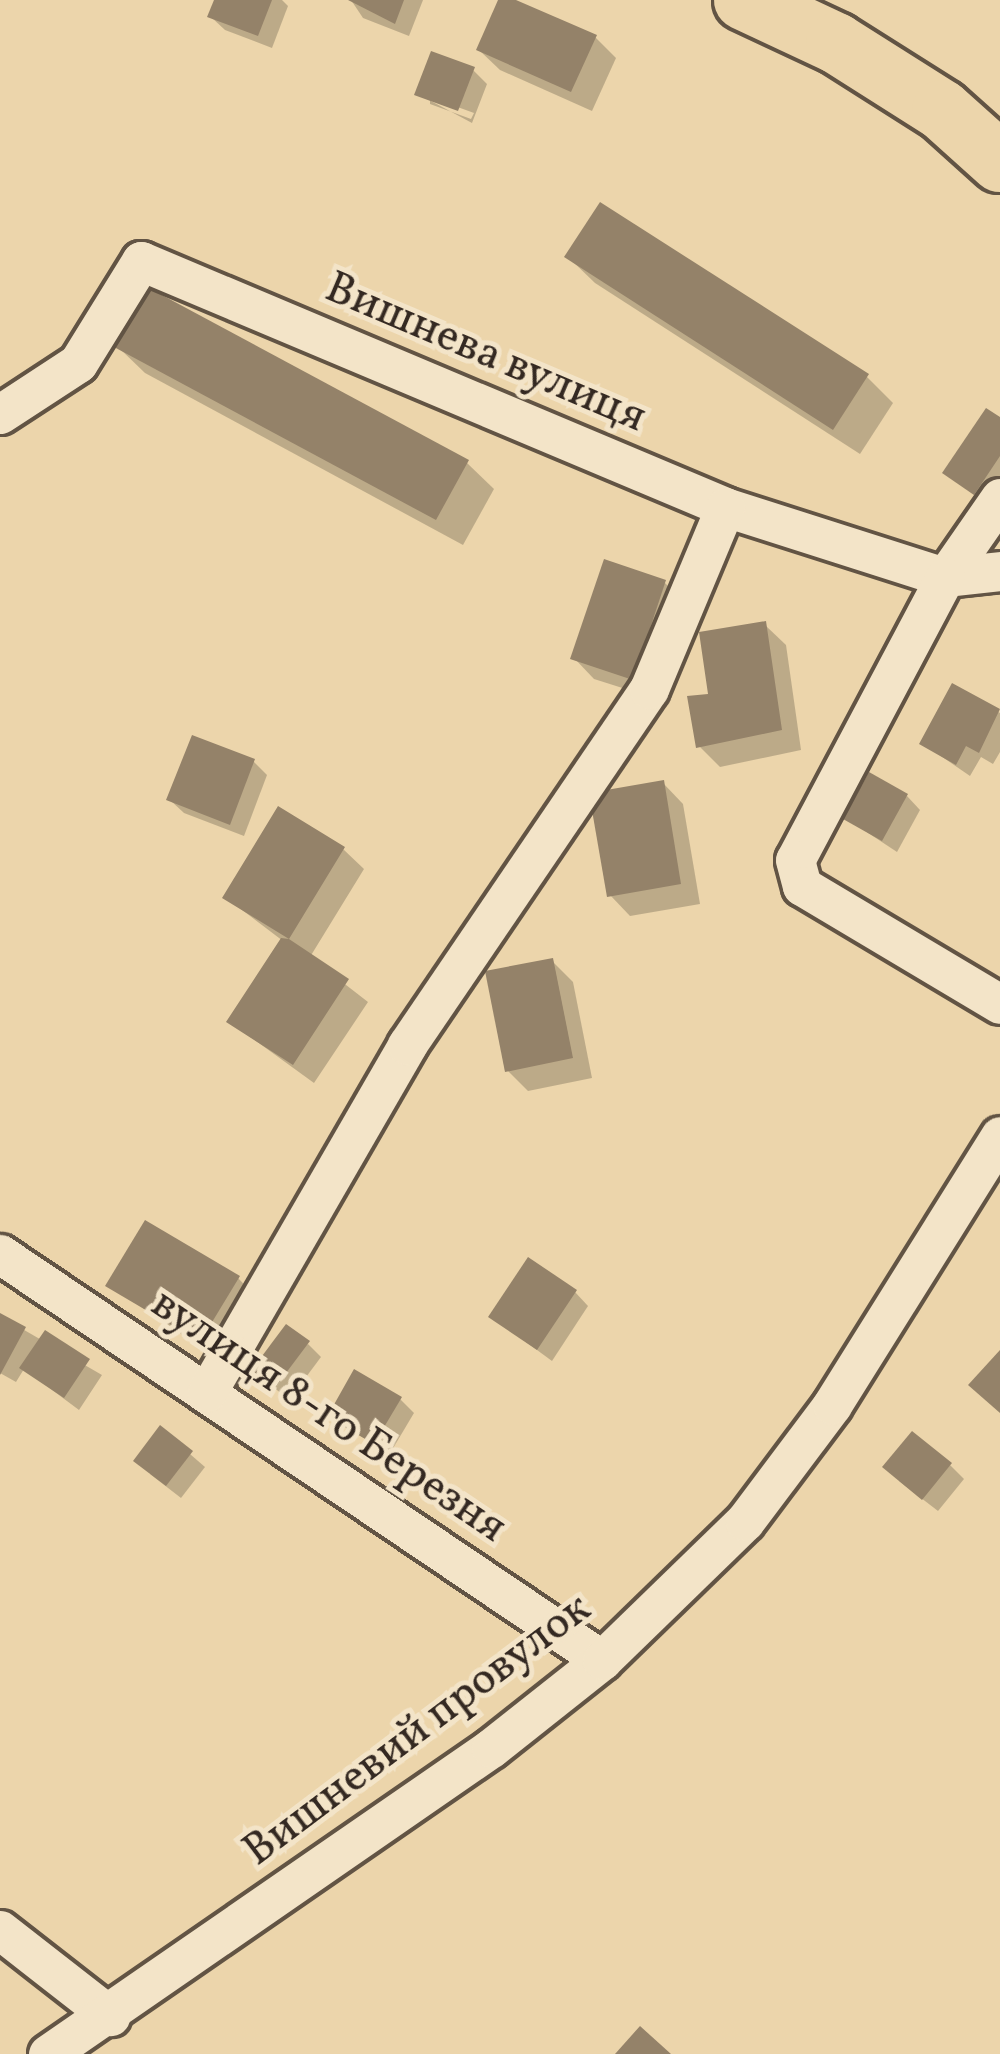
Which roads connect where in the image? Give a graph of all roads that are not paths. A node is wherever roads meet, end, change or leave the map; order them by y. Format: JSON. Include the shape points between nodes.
{"nodes":[{"id":1,"x":744,"y":0,"type":"edge"},
{"id":2,"x":1000,"y":161,"type":"edge"},
{"id":3,"x":0,"y":414,"type":"edge"},
{"id":4,"x":1000,"y":498,"type":"edge"},
{"id":5,"x":725,"y":507,"type":"junction"},
{"id":6,"x":1000,"y":571,"type":"edge"},
{"id":7,"x":945,"y":577,"type":"junction"},
{"id":8,"x":1000,"y":1004,"type":"edge"},
{"id":9,"x":1000,"y":1136,"type":"edge"},
{"id":10,"x":0,"y":1254,"type":"edge"},
{"id":11,"x":207,"y":1392,"type":"junction"},
{"id":12,"x":602,"y":1660,"type":"junction"},
{"id":13,"x":0,"y":1930,"type":"edge"},
{"id":14,"x":110,"y":2016,"type":"junction"},
{"id":15,"x":48,"y":2054,"type":"edge"}],
"edges":[{"from":1,"to":2,"type":"main road","via":[[836,43],[942,110]]},
{"from":3,"to":5,"type":"street","name":"Вишнева вулиця","via":[[78,363],[141,261]]},
{"from":4,"to":7,"type":"street"},
{"from":5,"to":7,"type":"street","name":"Вишнева вулиця"},
{"from":5,"to":11,"type":"street","via":[[649,689],[407,1045]]},
{"from":6,"to":7,"type":"street","name":"Вишнева вулиця"},
{"from":7,"to":8,"type":"street","via":[[795,860],[802,886]]},
{"from":9,"to":12,"type":"street","name":"Вишневий провулок","via":[[832,1405],[757,1504]]},
{"from":10,"to":11,"type":"street","name":"вулиця 8-го Березня"},
{"from":11,"to":12,"type":"street","name":"вулиця 8-го Березня"},
{"from":12,"to":14,"type":"street","name":"Вишневий провулок","via":[[491,1748]]},
{"from":13,"to":14,"type":"street"},
{"from":14,"to":15,"type":"street","name":"Вишневий провулок"}]}
